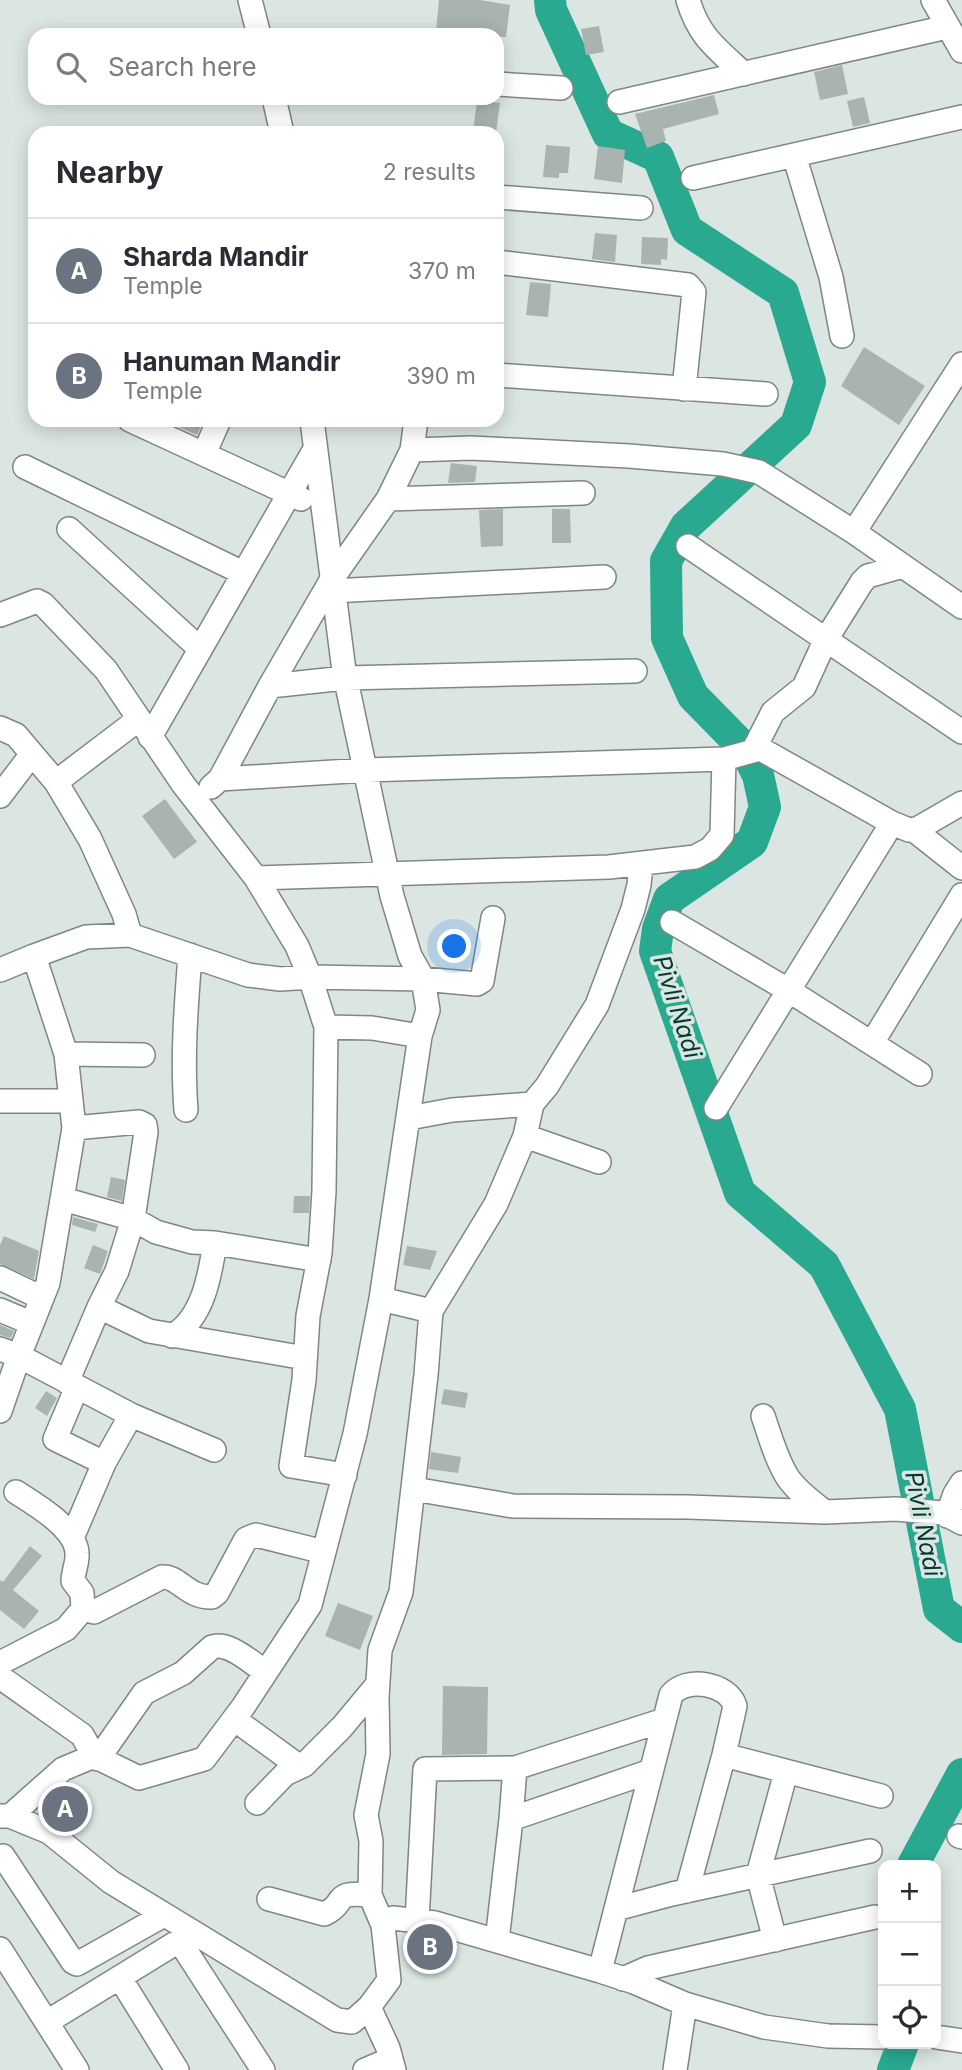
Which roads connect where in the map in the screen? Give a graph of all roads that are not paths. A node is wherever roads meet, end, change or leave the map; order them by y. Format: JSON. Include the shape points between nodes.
{"nodes":[{"id":1,"x":250,"y":0,"type":"edge"},
{"id":2,"x":688,"y":0,"type":"edge"},
{"id":3,"x":933,"y":0,"type":"edge"},
{"id":4,"x":947,"y":27,"type":"junction"},
{"id":5,"x":256,"y":28,"type":"edge"},
{"id":6,"x":962,"y":51,"type":"edge"},
{"id":7,"x":744,"y":74,"type":"junction"},
{"id":8,"x":504,"y":84,"type":"edge"},
{"id":9,"x":561,"y":88,"type":"dead end"},
{"id":10,"x":619,"y":102,"type":"dead end"},
{"id":11,"x":276,"y":105,"type":"edge"},
{"id":12,"x":962,"y":117,"type":"edge"},
{"id":13,"x":280,"y":126,"type":"edge"},
{"id":14,"x":794,"y":155,"type":"junction"},
{"id":15,"x":693,"y":178,"type":"dead end"},
{"id":16,"x":504,"y":198,"type":"edge"},
{"id":17,"x":640,"y":208,"type":"dead end"},
{"id":18,"x":504,"y":263,"type":"edge"},
{"id":19,"x":842,"y":336,"type":"dead end"},
{"id":20,"x":962,"y":364,"type":"edge"},
{"id":21,"x":504,"y":376,"type":"edge"},
{"id":22,"x":684,"y":389,"type":"junction"},
{"id":23,"x":766,"y":394,"type":"dead end"},
{"id":24,"x":145,"y":427,"type":"edge"},
{"id":25,"x":216,"y":427,"type":"edge"},
{"id":26,"x":313,"y":427,"type":"edge"},
{"id":27,"x":415,"y":427,"type":"edge"},
{"id":28,"x":315,"y":449,"type":"junction"},
{"id":29,"x":412,"y":450,"type":"junction"},
{"id":30,"x":204,"y":454,"type":"junction"},
{"id":31,"x":25,"y":467,"type":"dead end"},
{"id":32,"x":583,"y":493,"type":"dead end"},
{"id":33,"x":289,"y":494,"type":"junction"},
{"id":34,"x":388,"y":499,"type":"junction"},
{"id":35,"x":323,"y":508,"type":"junction"},
{"id":36,"x":69,"y":529,"type":"dead end"},
{"id":37,"x":854,"y":532,"type":"junction"},
{"id":38,"x":688,"y":546,"type":"dead end"},
{"id":39,"x":902,"y":566,"type":"junction"},
{"id":40,"x":243,"y":573,"type":"junction"},
{"id":41,"x":604,"y":577,"type":"dead end"},
{"id":42,"x":332,"y":585,"type":"junction"},
{"id":43,"x":959,"y":598,"type":"edge"},
{"id":44,"x":0,"y":615,"type":"edge"},
{"id":45,"x":825,"y":641,"type":"junction"},
{"id":46,"x":199,"y":648,"type":"junction"},
{"id":47,"x":635,"y":671,"type":"dead end"},
{"id":48,"x":345,"y":678,"type":"junction"},
{"id":49,"x":270,"y":686,"type":"junction"},
{"id":50,"x":0,"y":728,"type":"edge"},
{"id":51,"x":145,"y":728,"type":"junction"},
{"id":52,"x":962,"y":732,"type":"edge"},
{"id":53,"x":32,"y":754,"type":"junction"},
{"id":54,"x":740,"y":754,"type":"junction"},
{"id":55,"x":366,"y":770,"type":"junction"},
{"id":56,"x":220,"y":779,"type":"junction"},
{"id":57,"x":56,"y":782,"type":"junction"},
{"id":58,"x":0,"y":796,"type":"edge"},
{"id":59,"x":196,"y":799,"type":"junction"},
{"id":60,"x":962,"y":803,"type":"edge"},
{"id":61,"x":903,"y":827,"type":"junction"},
{"id":62,"x":640,"y":864,"type":"junction"},
{"id":63,"x":962,"y":868,"type":"edge"},
{"id":64,"x":388,"y":872,"type":"junction"},
{"id":65,"x":256,"y":878,"type":"junction"},
{"id":66,"x":962,"y":895,"type":"edge"},
{"id":67,"x":493,"y":918,"type":"dead end"},
{"id":68,"x":672,"y":922,"type":"dead end"},
{"id":69,"x":130,"y":935,"type":"junction"},
{"id":70,"x":190,"y":955,"type":"junction"},
{"id":71,"x":34,"y":956,"type":"junction"},
{"id":72,"x":0,"y":970,"type":"edge"},
{"id":73,"x":310,"y":977,"type":"junction"},
{"id":74,"x":423,"y":979,"type":"junction"},
{"id":75,"x":788,"y":990,"type":"junction"},
{"id":76,"x":327,"y":1027,"type":"junction"},
{"id":77,"x":420,"y":1036,"type":"junction"},
{"id":78,"x":872,"y":1043,"type":"junction"},
{"id":79,"x":66,"y":1054,"type":"junction"},
{"id":80,"x":143,"y":1055,"type":"dead end"},
{"id":81,"x":920,"y":1074,"type":"dead end"},
{"id":82,"x":0,"y":1101,"type":"edge"},
{"id":83,"x":71,"y":1101,"type":"junction"},
{"id":84,"x":532,"y":1104,"type":"junction"},
{"id":85,"x":716,"y":1108,"type":"dead end"},
{"id":86,"x":186,"y":1110,"type":"dead end"},
{"id":87,"x":409,"y":1118,"type":"junction"},
{"id":88,"x":74,"y":1128,"type":"junction"},
{"id":89,"x":525,"y":1136,"type":"junction"},
{"id":90,"x":599,"y":1162,"type":"dead end"},
{"id":91,"x":63,"y":1199,"type":"junction"},
{"id":92,"x":133,"y":1219,"type":"junction"},
{"id":93,"x":215,"y":1243,"type":"junction"},
{"id":94,"x":319,"y":1260,"type":"junction"},
{"id":95,"x":0,"y":1278,"type":"edge"},
{"id":96,"x":42,"y":1298,"type":"junction"},
{"id":97,"x":382,"y":1299,"type":"junction"},
{"id":98,"x":99,"y":1307,"type":"junction"},
{"id":99,"x":0,"y":1310,"type":"edge"},
{"id":100,"x":431,"y":1311,"type":"junction"},
{"id":101,"x":31,"y":1323,"type":"junction"},
{"id":102,"x":172,"y":1336,"type":"junction"},
{"id":103,"x":9,"y":1352,"type":"edge"},
{"id":104,"x":306,"y":1358,"type":"junction"},
{"id":105,"x":72,"y":1385,"type":"junction"},
{"id":106,"x":0,"y":1411,"type":"edge"},
{"id":107,"x":131,"y":1415,"type":"junction"},
{"id":108,"x":763,"y":1416,"type":"dead end"},
{"id":109,"x":214,"y":1450,"type":"dead end"},
{"id":110,"x":104,"y":1463,"type":"junction"},
{"id":111,"x":345,"y":1475,"type":"junction"},
{"id":112,"x":962,"y":1483,"type":"edge"},
{"id":113,"x":414,"y":1489,"type":"junction"},
{"id":114,"x":16,"y":1492,"type":"dead end"},
{"id":115,"x":825,"y":1512,"type":"junction"},
{"id":116,"x":951,"y":1517,"type":"edge"},
{"id":117,"x":72,"y":1538,"type":"junction"},
{"id":118,"x":324,"y":1552,"type":"junction"},
{"id":119,"x":83,"y":1609,"type":"junction"},
{"id":120,"x":0,"y":1663,"type":"edge"},
{"id":121,"x":266,"y":1672,"type":"junction"},
{"id":122,"x":0,"y":1677,"type":"edge"},
{"id":123,"x":377,"y":1685,"type":"junction"},
{"id":124,"x":234,"y":1719,"type":"junction"},
{"id":125,"x":664,"y":1720,"type":"junction"},
{"id":126,"x":724,"y":1755,"type":"junction"},
{"id":127,"x":96,"y":1758,"type":"junction"},
{"id":128,"x":300,"y":1767,"type":"junction"},
{"id":129,"x":515,"y":1768,"type":"junction"},
{"id":130,"x":651,"y":1771,"type":"junction"},
{"id":131,"x":786,"y":1772,"type":"junction"},
{"id":132,"x":881,"y":1796,"type":"dead end"},
{"id":133,"x":257,"y":1803,"type":"dead end"},
{"id":134,"x":5,"y":1816,"type":"edge"},
{"id":135,"x":511,"y":1819,"type":"junction"},
{"id":136,"x":870,"y":1851,"type":"dead end"},
{"id":137,"x":3,"y":1856,"type":"dead end"},
{"id":138,"x":758,"y":1875,"type":"junction"},
{"id":139,"x":687,"y":1891,"type":"junction"},
{"id":140,"x":370,"y":1895,"type":"junction"},
{"id":141,"x":269,"y":1899,"type":"dead end"},
{"id":142,"x":616,"y":1909,"type":"junction"},
{"id":143,"x":164,"y":1915,"type":"junction"},
{"id":144,"x":875,"y":1917,"type":"dead end"},
{"id":145,"x":417,"y":1921,"type":"junction"},
{"id":146,"x":383,"y":1925,"type":"junction"},
{"id":147,"x":775,"y":1940,"type":"junction"},
{"id":148,"x":496,"y":1941,"type":"junction"},
{"id":149,"x":0,"y":1949,"type":"edge"},
{"id":150,"x":600,"y":1971,"type":"junction"},
{"id":151,"x":120,"y":1978,"type":"junction"},
{"id":152,"x":623,"y":1979,"type":"junction"},
{"id":153,"x":685,"y":2004,"type":"junction"},
{"id":154,"x":369,"y":2007,"type":"junction"},
{"id":155,"x":47,"y":2022,"type":"junction"},
{"id":156,"x":878,"y":2037,"type":"edge"},
{"id":157,"x":941,"y":2038,"type":"edge"},
{"id":158,"x":962,"y":2041,"type":"edge"},
{"id":159,"x":392,"y":2064,"type":"edge"},
{"id":160,"x":77,"y":2070,"type":"edge"},
{"id":161,"x":177,"y":2070,"type":"edge"},
{"id":162,"x":263,"y":2070,"type":"edge"},
{"id":163,"x":365,"y":2070,"type":"edge"},
{"id":164,"x":675,"y":2070,"type":"edge"}],
"edges":[{"from":1,"to":5,"type":"street"},
{"from":2,"to":7,"type":"street","via":[[703,35]]},
{"from":3,"to":4,"type":"street"},
{"from":4,"to":6,"type":"street"},
{"from":4,"to":7,"type":"street"},
{"from":7,"to":10,"type":"street"},
{"from":8,"to":9,"type":"street"},
{"from":11,"to":13,"type":"street"},
{"from":12,"to":14,"type":"street"},
{"from":14,"to":15,"type":"street"},
{"from":14,"to":19,"type":"street","via":[[831,277]]},
{"from":16,"to":17,"type":"street"},
{"from":18,"to":22,"type":"street","via":[[688,285],[694,292]]},
{"from":20,"to":37,"type":"street"},
{"from":21,"to":22,"type":"street"},
{"from":22,"to":23,"type":"street"},
{"from":24,"to":30,"type":"street"},
{"from":25,"to":30,"type":"street"},
{"from":26,"to":28,"type":"street"},
{"from":27,"to":29,"type":"street"},
{"from":28,"to":33,"type":"street"},
{"from":28,"to":35,"type":"street"},
{"from":29,"to":34,"type":"street"},
{"from":29,"to":37,"type":"street","via":[[471,448],[723,464],[759,472]]},
{"from":30,"to":33,"type":"street"},
{"from":31,"to":40,"type":"street"},
{"from":32,"to":34,"type":"street"},
{"from":33,"to":35,"type":"street"},
{"from":33,"to":40,"type":"street"},
{"from":34,"to":42,"type":"street"},
{"from":35,"to":42,"type":"street"},
{"from":36,"to":46,"type":"street"},
{"from":37,"to":39,"type":"street"},
{"from":38,"to":45,"type":"street"},
{"from":39,"to":43,"type":"street"},
{"from":39,"to":45,"type":"street","via":[[868,576]]},
{"from":40,"to":46,"type":"street"},
{"from":41,"to":42,"type":"street"},
{"from":42,"to":48,"type":"street"},
{"from":42,"to":49,"type":"street"},
{"from":44,"to":51,"type":"street","via":[[37,601],[43,604],[106,670]]},
{"from":45,"to":52,"type":"street"},
{"from":45,"to":54,"type":"street","via":[[804,687],[773,712]]},
{"from":46,"to":51,"type":"street"},
{"from":47,"to":48,"type":"street"},
{"from":48,"to":49,"type":"street"},
{"from":48,"to":55,"type":"street"},
{"from":49,"to":56,"type":"street"},
{"from":50,"to":53,"type":"street","via":[[16,735]]},
{"from":51,"to":57,"type":"street"},
{"from":51,"to":59,"type":"street"},
{"from":53,"to":57,"type":"street"},
{"from":53,"to":58,"type":"street"},
{"from":54,"to":55,"type":"street"},
{"from":54,"to":61,"type":"street"},
{"from":54,"to":62,"type":"street","via":[[717,844],[695,857]]},
{"from":55,"to":56,"type":"street"},
{"from":55,"to":64,"type":"street"},
{"from":56,"to":59,"type":"street"},
{"from":57,"to":69,"type":"street","via":[[90,839]]},
{"from":59,"to":65,"type":"street"},
{"from":60,"to":61,"type":"street"},
{"from":61,"to":63,"type":"street"},
{"from":61,"to":75,"type":"street"},
{"from":62,"to":64,"type":"street"},
{"from":62,"to":84,"type":"street","via":[[633,909],[597,1005]]},
{"from":64,"to":65,"type":"street"},
{"from":64,"to":74,"type":"street","via":[[411,956]]},
{"from":65,"to":73,"type":"street"},
{"from":66,"to":78,"type":"street"},
{"from":67,"to":74,"type":"street","via":[[480,984]]},
{"from":68,"to":75,"type":"street"},
{"from":69,"to":70,"type":"street"},
{"from":69,"to":71,"type":"street","via":[[86,937]]},
{"from":70,"to":73,"type":"street","via":[[248,975]]},
{"from":70,"to":86,"type":"street","via":[[183,1064]]},
{"from":71,"to":72,"type":"street"},
{"from":71,"to":79,"type":"street"},
{"from":73,"to":74,"type":"street"},
{"from":73,"to":76,"type":"street"},
{"from":74,"to":77,"type":"street","via":[[428,1010]]},
{"from":75,"to":78,"type":"street"},
{"from":75,"to":85,"type":"street"},
{"from":76,"to":77,"type":"street"},
{"from":76,"to":94,"type":"street"},
{"from":77,"to":87,"type":"street"},
{"from":78,"to":81,"type":"street"},
{"from":79,"to":80,"type":"street"},
{"from":79,"to":83,"type":"street"},
{"from":82,"to":83,"type":"street"},
{"from":83,"to":88,"type":"street"},
{"from":84,"to":87,"type":"street"},
{"from":84,"to":89,"type":"street"},
{"from":87,"to":97,"type":"street"},
{"from":88,"to":91,"type":"street"},
{"from":88,"to":92,"type":"street","via":[[145,1125]]},
{"from":89,"to":90,"type":"street"},
{"from":89,"to":100,"type":"street","via":[[496,1204]]},
{"from":91,"to":92,"type":"street"},
{"from":91,"to":96,"type":"street"},
{"from":92,"to":93,"type":"street","via":[[156,1232]]},
{"from":92,"to":98,"type":"street","via":[[117,1272]]},
{"from":93,"to":94,"type":"street"},
{"from":93,"to":102,"type":"street","via":[[196,1310],[188,1324]]},
{"from":94,"to":104,"type":"street","via":[[308,1316]]},
{"from":95,"to":96,"type":"street"},
{"from":96,"to":101,"type":"street"},
{"from":97,"to":100,"type":"street"},
{"from":97,"to":111,"type":"street"},
{"from":98,"to":102,"type":"street","via":[[149,1331]]},
{"from":98,"to":105,"type":"street"},
{"from":99,"to":101,"type":"street"},
{"from":100,"to":113,"type":"street"},
{"from":101,"to":103,"type":"street"},
{"from":102,"to":104,"type":"street"},
{"from":103,"to":105,"type":"street"},
{"from":103,"to":106,"type":"street"},
{"from":104,"to":111,"type":"street","via":[[291,1466]]},
{"from":105,"to":107,"type":"street"},
{"from":105,"to":110,"type":"street","via":[[55,1439]]},
{"from":107,"to":109,"type":"street"},
{"from":107,"to":110,"type":"street"},
{"from":108,"to":115,"type":"street","via":[[789,1479]]},
{"from":110,"to":117,"type":"street"},
{"from":111,"to":118,"type":"street"},
{"from":112,"to":116,"type":"street"},
{"from":113,"to":115,"type":"street","via":[[513,1506]]},
{"from":113,"to":123,"type":"street","via":[[401,1592],[380,1650]]},
{"from":114,"to":117,"type":"street","via":[[49,1513]]},
{"from":115,"to":116,"type":"street","via":[[895,1508]]},
{"from":117,"to":119,"type":"street","via":[[78,1555],[73,1581],[82,1593]]},
{"from":118,"to":119,"type":"street","via":[[256,1535],[246,1539],[212,1597],[189,1592],[167,1576],[94,1612]]},
{"from":118,"to":121,"type":"street","via":[[310,1605]]},
{"from":119,"to":120,"type":"street","via":[[66,1629]]},
{"from":121,"to":124,"type":"street"},
{"from":121,"to":127,"type":"street","via":[[226,1647],[212,1647],[183,1673],[144,1693]]},
{"from":122,"to":127,"type":"street","via":[[82,1735]]},
{"from":123,"to":128,"type":"street"},
{"from":123,"to":140,"type":"street","via":[[378,1754],[366,1815],[371,1841]]},
{"from":124,"to":127,"type":"street","via":[[204,1759],[139,1777]]},
{"from":124,"to":128,"type":"street"},
{"from":125,"to":126,"type":"street","via":[[671,1695],[682,1685],[721,1690],[735,1706]]},
{"from":125,"to":129,"type":"street"},
{"from":125,"to":130,"type":"street"},
{"from":126,"to":131,"type":"street"},
{"from":126,"to":139,"type":"street"},
{"from":127,"to":134,"type":"street","via":[[62,1769]]},
{"from":128,"to":133,"type":"street","via":[[285,1774]]},
{"from":129,"to":135,"type":"street"},
{"from":129,"to":145,"type":"street","via":[[425,1769]]},
{"from":130,"to":135,"type":"street"},
{"from":130,"to":142,"type":"street"},
{"from":131,"to":132,"type":"street"},
{"from":131,"to":138,"type":"street"},
{"from":134,"to":143,"type":"street","via":[[49,1832],[111,1882]]},
{"from":135,"to":148,"type":"street"},
{"from":136,"to":138,"type":"street"},
{"from":137,"to":143,"type":"street","via":[[78,1964]]},
{"from":138,"to":139,"type":"street"},
{"from":138,"to":147,"type":"street"},
{"from":139,"to":142,"type":"street"},
{"from":140,"to":141,"type":"street","via":[[345,1895],[324,1914]]},
{"from":140,"to":146,"type":"street"},
{"from":142,"to":150,"type":"street"},
{"from":143,"to":154,"type":"street","via":[[337,2020],[352,2022]]},
{"from":144,"to":147,"type":"street"},
{"from":145,"to":146,"type":"street","via":[[393,1918]]},
{"from":145,"to":148,"type":"street"},
{"from":146,"to":154,"type":"street","via":[[388,1980]]},
{"from":147,"to":152,"type":"street","via":[[648,1968]]},
{"from":148,"to":150,"type":"street"},
{"from":149,"to":155,"type":"street"},
{"from":150,"to":152,"type":"street"},
{"from":151,"to":155,"type":"street"},
{"from":151,"to":161,"type":"street"},
{"from":151,"to":162,"type":"street","via":[[174,1944],[182,1945]]},
{"from":152,"to":153,"type":"street"},
{"from":153,"to":156,"type":"street","via":[[764,2027]]},
{"from":153,"to":164,"type":"street"},
{"from":154,"to":159,"type":"street"},
{"from":155,"to":160,"type":"street"},
{"from":157,"to":158,"type":"street"},
{"from":159,"to":163,"type":"street"}]}
